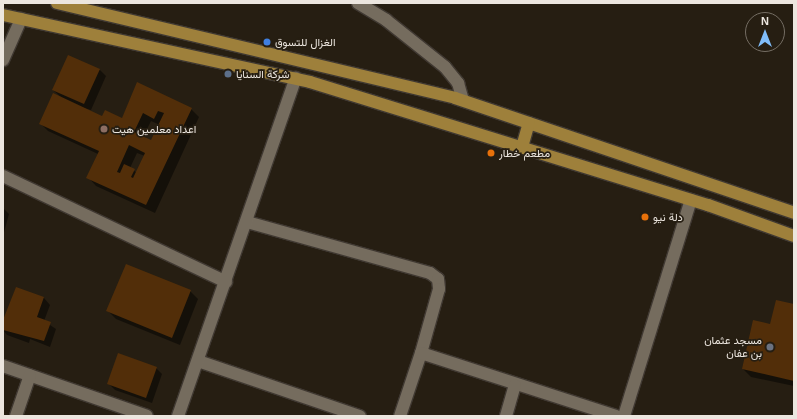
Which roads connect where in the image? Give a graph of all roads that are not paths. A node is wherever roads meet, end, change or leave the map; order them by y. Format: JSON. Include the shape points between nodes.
{"nodes":[{"id":1,"x":57,"y":3,"type":"edge"},
{"id":2,"x":358,"y":3,"type":"edge"},
{"id":3,"x":3,"y":16,"type":"edge"},
{"id":4,"x":21,"y":18,"type":"junction"},
{"id":5,"x":3,"y":60,"type":"edge"},
{"id":6,"x":296,"y":78,"type":"junction"},
{"id":7,"x":463,"y":100,"type":"junction"},
{"id":8,"x":529,"y":123,"type":"junction"},
{"id":9,"x":522,"y":147,"type":"junction"},
{"id":10,"x":3,"y":176,"type":"edge"},
{"id":11,"x":691,"y":200,"type":"junction"},
{"id":12,"x":794,"y":213,"type":"edge"},
{"id":13,"x":246,"y":222,"type":"junction"},
{"id":14,"x":794,"y":236,"type":"edge"},
{"id":15,"x":226,"y":282,"type":"junction"},
{"id":16,"x":420,"y":353,"type":"junction"},
{"id":17,"x":198,"y":361,"type":"junction"},
{"id":18,"x":3,"y":366,"type":"edge"},
{"id":19,"x":30,"y":375,"type":"junction"},
{"id":20,"x":515,"y":385,"type":"junction"},
{"id":21,"x":16,"y":416,"type":"edge"},
{"id":22,"x":146,"y":416,"type":"edge"},
{"id":23,"x":178,"y":416,"type":"edge"},
{"id":24,"x":360,"y":416,"type":"edge"},
{"id":25,"x":400,"y":416,"type":"edge"},
{"id":26,"x":506,"y":416,"type":"edge"},
{"id":27,"x":616,"y":416,"type":"edge"},
{"id":28,"x":624,"y":416,"type":"edge"}],
"edges":[{"from":1,"to":7,"type":"main road"},
{"from":2,"to":7,"type":"street","via":[[386,20],[445,67],[458,83]]},
{"from":3,"to":4,"type":"main road"},
{"from":4,"to":5,"type":"street"},
{"from":4,"to":6,"type":"main road"},
{"from":6,"to":9,"type":"main road"},
{"from":6,"to":13,"type":"street"},
{"from":7,"to":8,"type":"main road"},
{"from":8,"to":9,"type":"main road"},
{"from":8,"to":12,"type":"main road"},
{"from":9,"to":11,"type":"main road"},
{"from":10,"to":15,"type":"street"},
{"from":11,"to":14,"type":"main road"},
{"from":11,"to":28,"type":"street"},
{"from":13,"to":15,"type":"street"},
{"from":13,"to":16,"type":"street","via":[[430,273],[438,279],[439,289]]},
{"from":15,"to":17,"type":"street"},
{"from":16,"to":20,"type":"street"},
{"from":16,"to":25,"type":"street"},
{"from":17,"to":23,"type":"street"},
{"from":17,"to":24,"type":"street"},
{"from":18,"to":19,"type":"street"},
{"from":19,"to":21,"type":"street"},
{"from":19,"to":22,"type":"street"},
{"from":20,"to":26,"type":"street"},
{"from":20,"to":27,"type":"street"}]}
